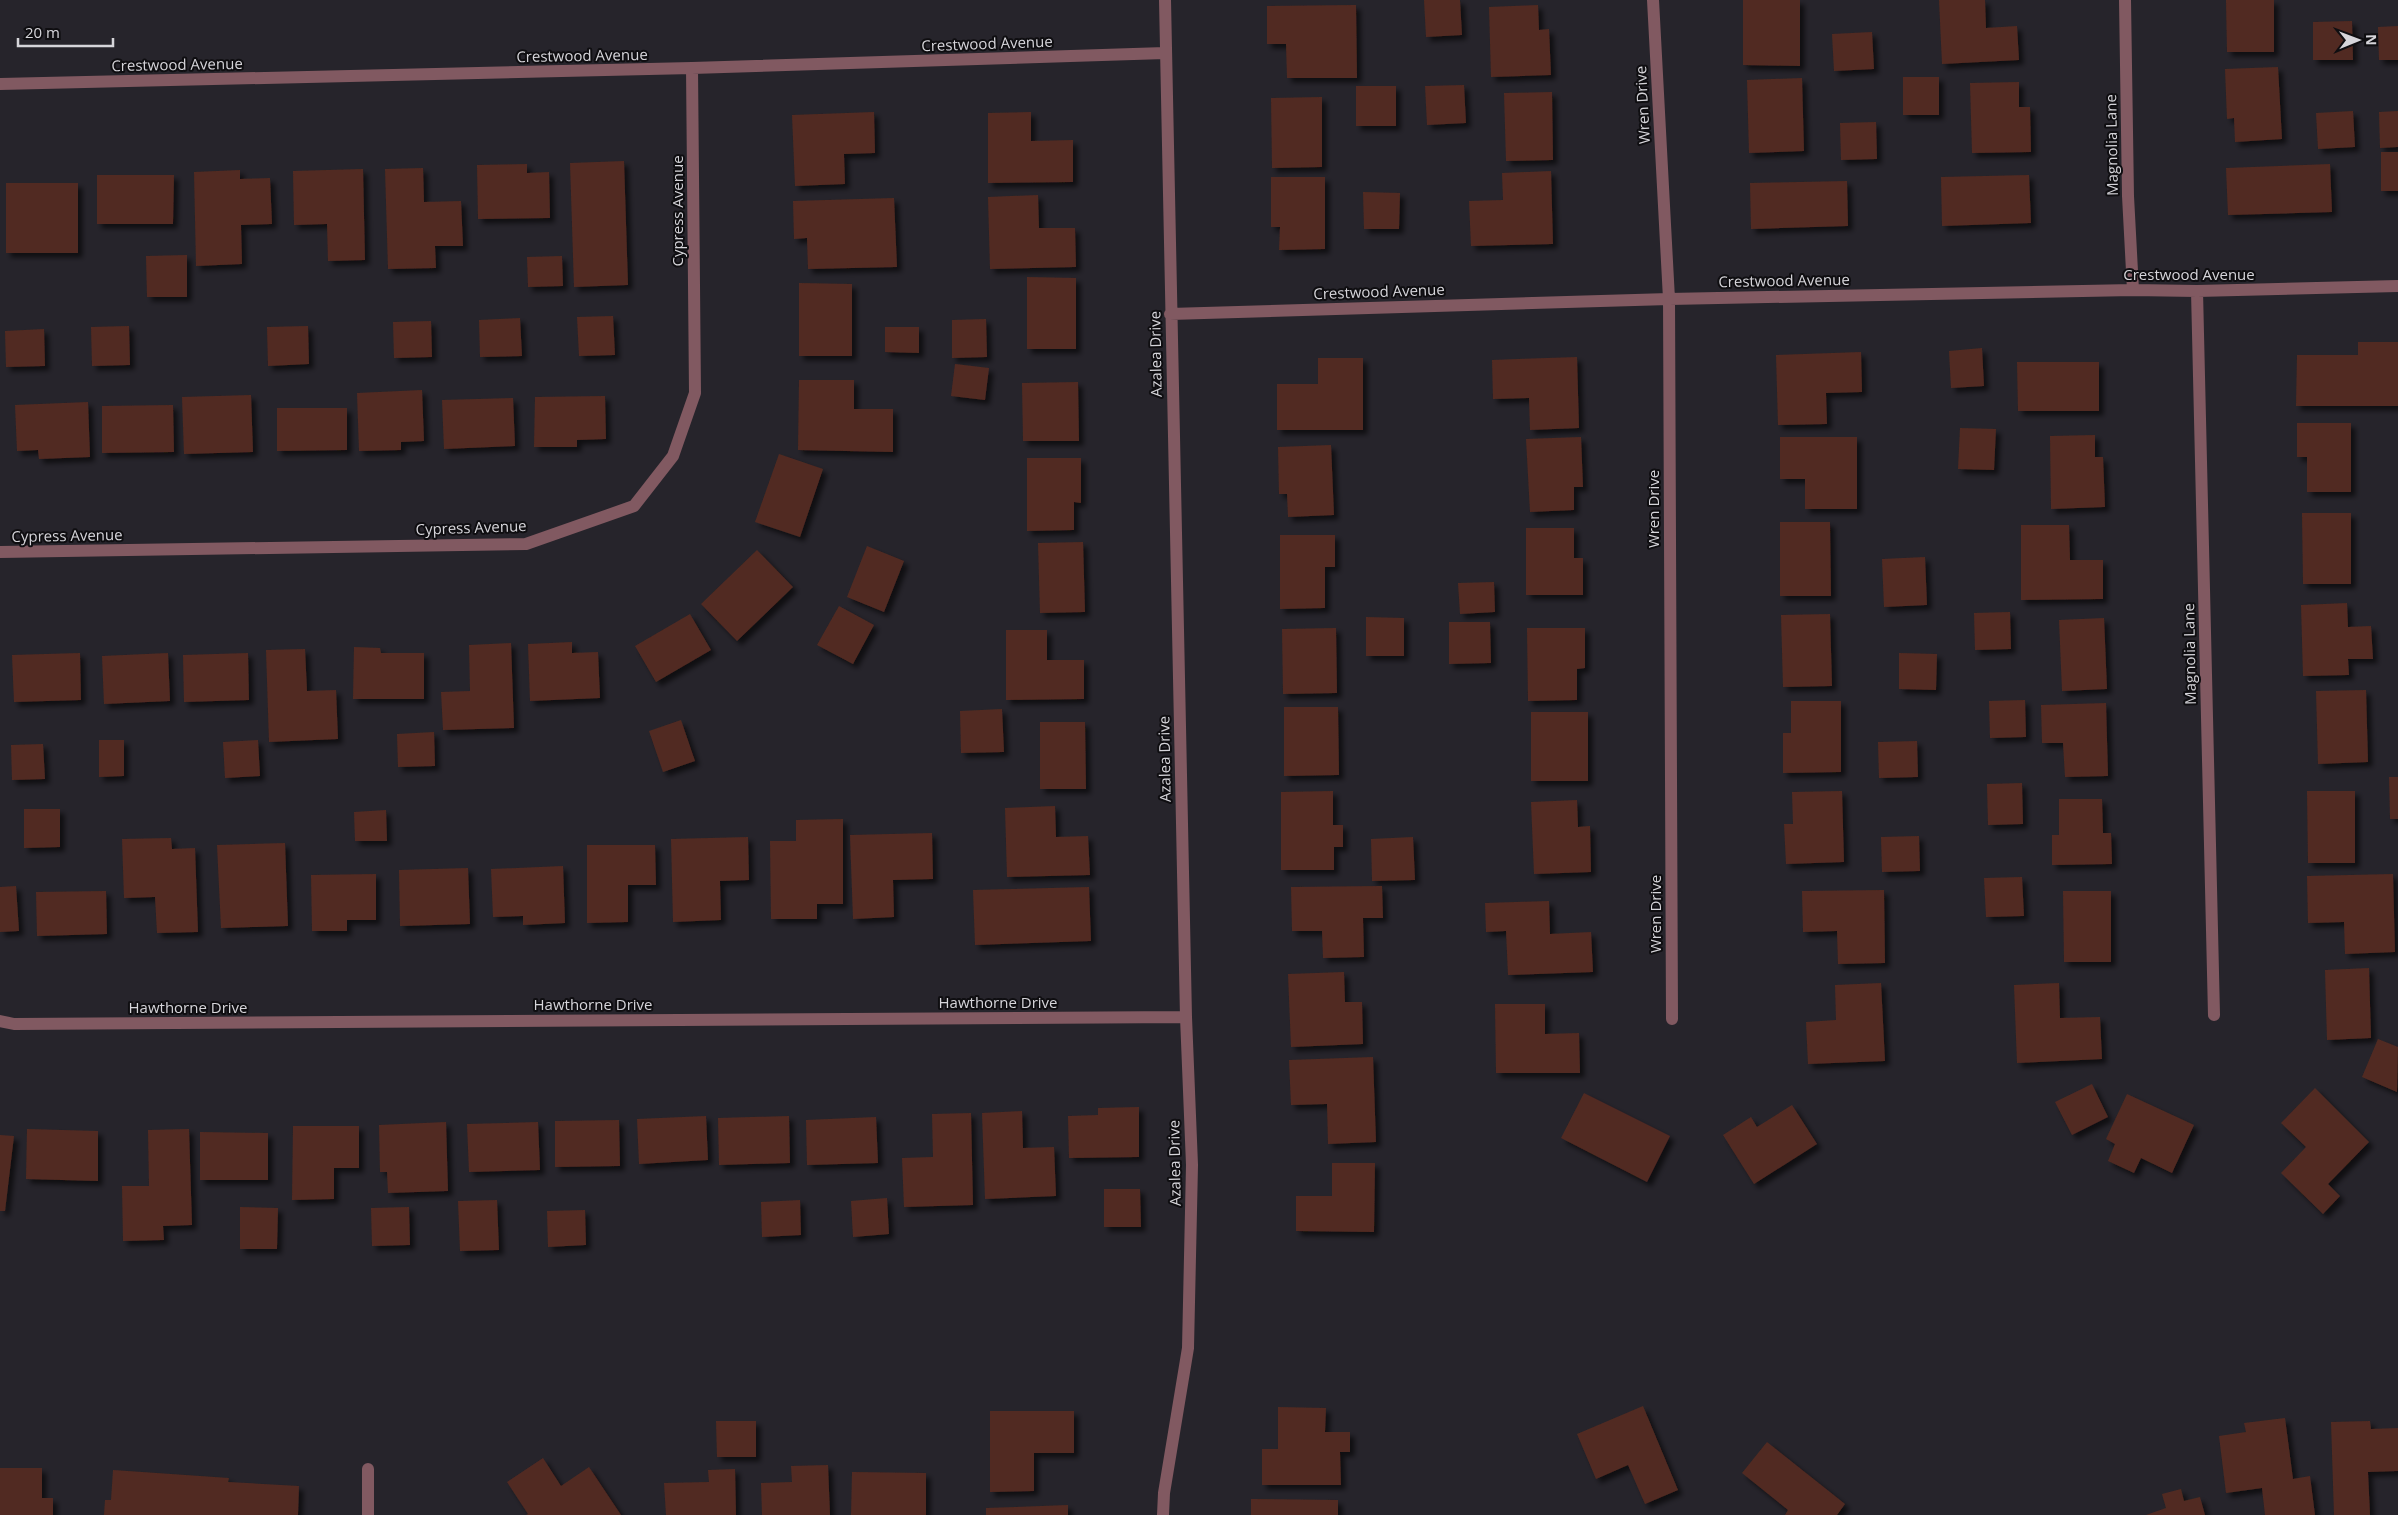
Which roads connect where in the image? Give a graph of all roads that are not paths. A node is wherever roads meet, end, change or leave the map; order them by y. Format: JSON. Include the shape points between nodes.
{"nodes":[{"id":1,"x":1165,"y":0,"type":"edge"},
{"id":2,"x":1653,"y":0,"type":"edge"},
{"id":3,"x":2125,"y":0,"type":"edge"},
{"id":4,"x":1165,"y":54,"type":"junction"},
{"id":5,"x":692,"y":68,"type":"junction"},
{"id":6,"x":0,"y":84,"type":"edge"},
{"id":7,"x":2398,"y":286,"type":"edge"},
{"id":8,"x":2133,"y":290,"type":"junction"},
{"id":9,"x":2197,"y":292,"type":"junction"},
{"id":10,"x":1668,"y":299,"type":"junction"},
{"id":11,"x":1170,"y":314,"type":"junction"},
{"id":12,"x":0,"y":552,"type":"edge"},
{"id":13,"x":2214,"y":1015,"type":"dead end"},
{"id":14,"x":1186,"y":1017,"type":"junction"},
{"id":15,"x":1672,"y":1019,"type":"dead end"},
{"id":16,"x":0,"y":1021,"type":"edge"},
{"id":17,"x":368,"y":1469,"type":"dead end"},
{"id":18,"x":368,"y":1515,"type":"edge"},
{"id":19,"x":1163,"y":1515,"type":"edge"}],
"edges":[{"from":1,"to":4,"type":"street","name":"Azalea Drive"},
{"from":2,"to":10,"type":"street","name":"Wren Drive"},
{"from":3,"to":8,"type":"street","name":"Magnolia Lane"},
{"from":4,"to":5,"type":"street","name":"Crestwood Avenue"},
{"from":4,"to":11,"type":"street","name":"Azalea Drive"},
{"from":5,"to":6,"type":"street","name":"Crestwood Avenue"},
{"from":5,"to":12,"type":"street","name":"Cypress Avenue","via":[[694,393],[673,456],[634,506],[526,544]]},
{"from":7,"to":9,"type":"street","name":"Crestwood Avenue"},
{"from":8,"to":9,"type":"street","name":"Crestwood Avenue"},
{"from":8,"to":10,"type":"street","name":"Crestwood Avenue"},
{"from":9,"to":13,"type":"street","name":"Magnolia Lane"},
{"from":10,"to":11,"type":"street","name":"Crestwood Avenue"},
{"from":10,"to":15,"type":"street","name":"Wren Drive"},
{"from":11,"to":14,"type":"street","name":"Azalea Drive"},
{"from":14,"to":16,"type":"street","name":"Hawthorne Drive","via":[[14,1024]]},
{"from":14,"to":19,"type":"street","name":"Azalea Drive","via":[[1192,1165],[1188,1348]]},
{"from":17,"to":18,"type":"street"}]}
